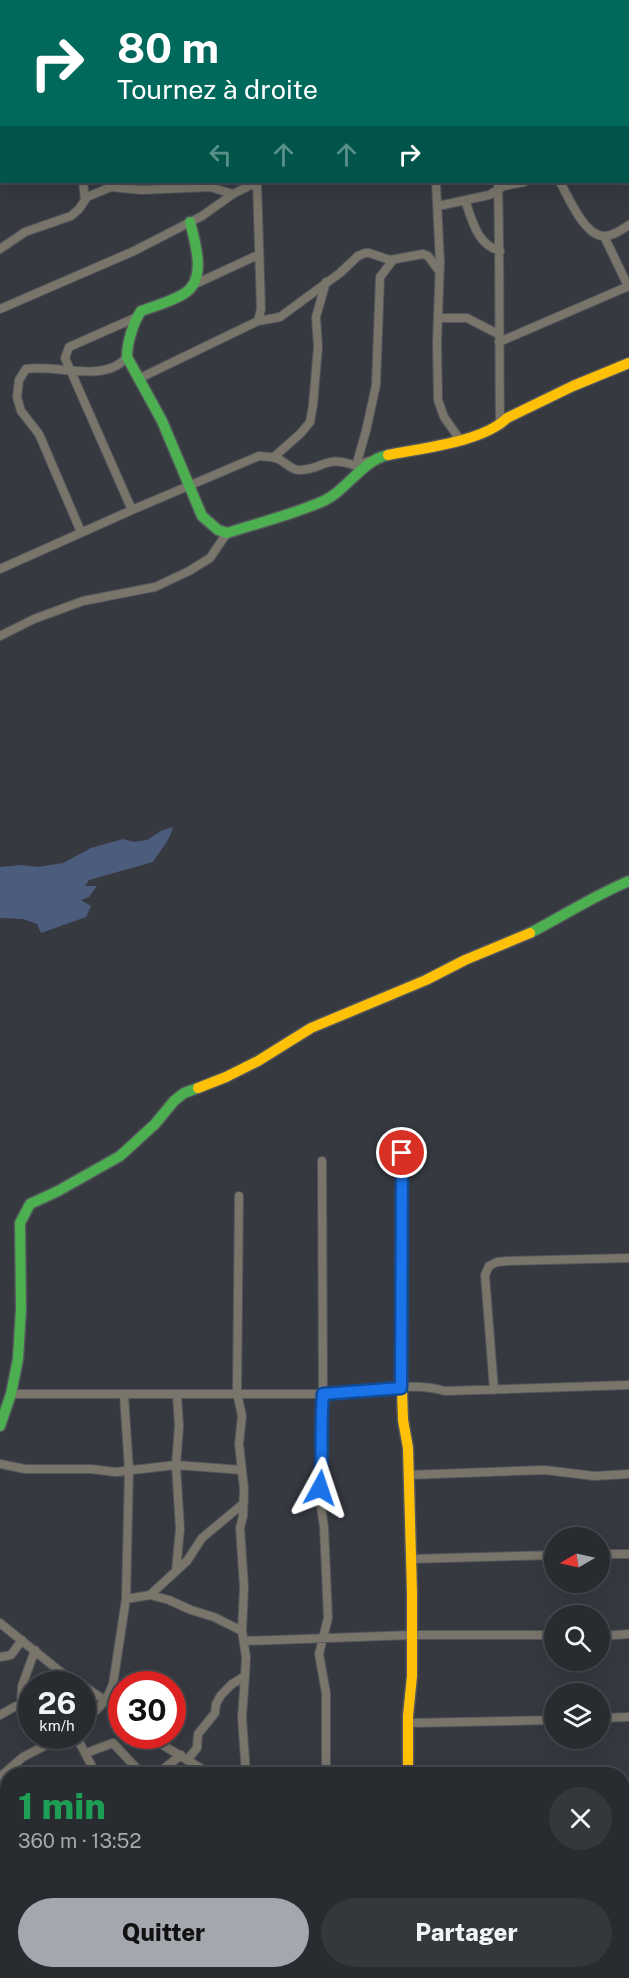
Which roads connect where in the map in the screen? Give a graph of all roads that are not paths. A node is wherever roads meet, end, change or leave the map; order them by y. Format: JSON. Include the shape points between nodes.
{"nodes":[{"id":1,"x":554,"y":0,"type":"edge"},
{"id":2,"x":596,"y":0,"type":"edge"},
{"id":3,"x":82,"y":183,"type":"edge"},
{"id":4,"x":255,"y":183,"type":"edge"},
{"id":5,"x":257,"y":183,"type":"edge"},
{"id":6,"x":436,"y":183,"type":"edge"},
{"id":7,"x":517,"y":183,"type":"edge"},
{"id":8,"x":563,"y":183,"type":"edge"},
{"id":9,"x":498,"y":186,"type":"edge"},
{"id":10,"x":232,"y":194,"type":"junction"},
{"id":11,"x":85,"y":200,"type":"junction"},
{"id":12,"x":465,"y":200,"type":"junction"},
{"id":13,"x":438,"y":206,"type":"junction"},
{"id":14,"x":190,"y":222,"type":"junction"},
{"id":15,"x":629,"y":225,"type":"edge"},
{"id":16,"x":604,"y":236,"type":"junction"},
{"id":17,"x":0,"y":249,"type":"edge"},
{"id":18,"x":500,"y":251,"type":"junction"},
{"id":19,"x":258,"y":255,"type":"junction"},
{"id":20,"x":393,"y":260,"type":"junction"},
{"id":21,"x":440,"y":272,"type":"junction"},
{"id":22,"x":326,"y":282,"type":"junction"},
{"id":23,"x":193,"y":285,"type":"junction"},
{"id":24,"x":628,"y":286,"type":"edge"},
{"id":25,"x":0,"y":309,"type":"edge"},
{"id":26,"x":137,"y":317,"type":"junction"},
{"id":27,"x":438,"y":318,"type":"junction"},
{"id":28,"x":258,"y":321,"type":"junction"},
{"id":29,"x":499,"y":338,"type":"junction"},
{"id":30,"x":127,"y":357,"type":"junction"},
{"id":31,"x":629,"y":363,"type":"edge"},
{"id":32,"x":71,"y":372,"type":"junction"},
{"id":33,"x":140,"y":378,"type":"junction"},
{"id":34,"x":500,"y":426,"type":"junction"},
{"id":35,"x":461,"y":441,"type":"junction"},
{"id":36,"x":274,"y":457,"type":"junction"},
{"id":37,"x":377,"y":457,"type":"junction"},
{"id":38,"x":356,"y":466,"type":"junction"},
{"id":39,"x":188,"y":485,"type":"junction"},
{"id":40,"x":132,"y":510,"type":"junction"},
{"id":41,"x":81,"y":532,"type":"junction"},
{"id":42,"x":227,"y":533,"type":"junction"},
{"id":43,"x":0,"y":569,"type":"edge"},
{"id":44,"x":0,"y":636,"type":"edge"},
{"id":45,"x":629,"y":881,"type":"edge"},
{"id":46,"x":402,"y":1153,"type":"dead end"},
{"id":47,"x":322,"y":1161,"type":"dead end"},
{"id":48,"x":240,"y":1196,"type":"dead end"},
{"id":49,"x":629,"y":1258,"type":"edge"},
{"id":50,"x":629,"y":1385,"type":"edge"},
{"id":51,"x":401,"y":1388,"type":"junction"},
{"id":52,"x":494,"y":1390,"type":"junction"},
{"id":53,"x":237,"y":1393,"type":"junction"},
{"id":54,"x":11,"y":1394,"type":"junction"},
{"id":55,"x":323,"y":1394,"type":"junction"},
{"id":56,"x":124,"y":1395,"type":"junction"},
{"id":57,"x":177,"y":1395,"type":"junction"},
{"id":58,"x":0,"y":1426,"type":"edge"},
{"id":59,"x":0,"y":1464,"type":"edge"},
{"id":60,"x":176,"y":1465,"type":"junction"},
{"id":61,"x":129,"y":1470,"type":"junction"},
{"id":62,"x":242,"y":1470,"type":"junction"},
{"id":63,"x":629,"y":1474,"type":"edge"},
{"id":64,"x":408,"y":1476,"type":"junction"},
{"id":65,"x":244,"y":1503,"type":"junction"},
{"id":66,"x":610,"y":1554,"type":"edge"},
{"id":67,"x":629,"y":1554,"type":"edge"},
{"id":68,"x":544,"y":1555,"type":"edge"},
{"id":69,"x":410,"y":1559,"type":"junction"},
{"id":70,"x":176,"y":1571,"type":"junction"},
{"id":71,"x":150,"y":1595,"type":"junction"},
{"id":72,"x":126,"y":1599,"type":"junction"},
{"id":73,"x":0,"y":1623,"type":"edge"},
{"id":74,"x":242,"y":1631,"type":"junction"},
{"id":75,"x":629,"y":1634,"type":"edge"},
{"id":76,"x":412,"y":1635,"type":"junction"},
{"id":77,"x":544,"y":1635,"type":"edge"},
{"id":78,"x":610,"y":1635,"type":"edge"},
{"id":79,"x":322,"y":1639,"type":"junction"},
{"id":80,"x":22,"y":1640,"type":"junction"},
{"id":81,"x":244,"y":1641,"type":"junction"},
{"id":82,"x":34,"y":1650,"type":"junction"},
{"id":83,"x":0,"y":1658,"type":"edge"},
{"id":84,"x":26,"y":1671,"type":"edge"},
{"id":85,"x":60,"y":1671,"type":"edge"},
{"id":86,"x":245,"y":1676,"type":"junction"},
{"id":87,"x":96,"y":1694,"type":"edge"},
{"id":88,"x":106,"y":1700,"type":"junction"},
{"id":89,"x":18,"y":1706,"type":"edge"},
{"id":90,"x":96,"y":1710,"type":"edge"},
{"id":91,"x":0,"y":1715,"type":"edge"},
{"id":92,"x":629,"y":1717,"type":"edge"},
{"id":93,"x":610,"y":1718,"type":"edge"},
{"id":94,"x":544,"y":1720,"type":"edge"},
{"id":95,"x":409,"y":1723,"type":"junction"},
{"id":96,"x":39,"y":1749,"type":"edge"},
{"id":97,"x":84,"y":1749,"type":"edge"},
{"id":98,"x":171,"y":1749,"type":"edge"},
{"id":99,"x":86,"y":1753,"type":"junction"},
{"id":100,"x":185,"y":1757,"type":"junction"},
{"id":101,"x":14,"y":1767,"type":"edge"},
{"id":102,"x":93,"y":1767,"type":"edge"},
{"id":103,"x":135,"y":1767,"type":"edge"},
{"id":104,"x":169,"y":1767,"type":"edge"},
{"id":105,"x":200,"y":1767,"type":"edge"},
{"id":106,"x":246,"y":1767,"type":"edge"},
{"id":107,"x":326,"y":1767,"type":"edge"},
{"id":108,"x":408,"y":1767,"type":"edge"}],
"edges":[{"from":1,"to":2,"type":"street"},
{"from":3,"to":11,"type":"street"},
{"from":4,"to":10,"type":"street"},
{"from":5,"to":19,"type":"street"},
{"from":6,"to":13,"type":"street"},
{"from":7,"to":9,"type":"street"},
{"from":8,"to":16,"type":"street","via":[[587,228]]},
{"from":9,"to":12,"type":"street","via":[[489,195]]},
{"from":9,"to":18,"type":"street"},
{"from":10,"to":11,"type":"street","via":[[210,187],[114,187]]},
{"from":10,"to":14,"type":"street"},
{"from":11,"to":17,"type":"street","via":[[70,216],[25,232]]},
{"from":12,"to":13,"type":"street"},
{"from":12,"to":18,"type":"street","via":[[479,235],[489,247]]},
{"from":13,"to":21,"type":"street"},
{"from":14,"to":23,"type":"street","via":[[196,247]]},
{"from":14,"to":25,"type":"street","via":[[95,269]]},
{"from":15,"to":16,"type":"street"},
{"from":16,"to":24,"type":"street"},
{"from":18,"to":29,"type":"street"},
{"from":19,"to":23,"type":"street"},
{"from":19,"to":28,"type":"street"},
{"from":20,"to":21,"type":"street","via":[[423,254]]},
{"from":20,"to":22,"type":"street","via":[[365,253]]},
{"from":20,"to":38,"type":"street","via":[[380,277],[376,385]]},
{"from":21,"to":27,"type":"street"},
{"from":22,"to":28,"type":"street","via":[[280,317]]},
{"from":22,"to":36,"type":"street","via":[[316,317],[318,347],[310,422]]},
{"from":23,"to":26,"type":"street","via":[[190,291],[141,311]]},
{"from":24,"to":29,"type":"street"},
{"from":26,"to":30,"type":"street"},
{"from":26,"to":32,"type":"street","via":[[69,347],[65,358]]},
{"from":27,"to":29,"type":"street","via":[[467,318]]},
{"from":27,"to":35,"type":"street","via":[[438,400],[444,417]]},
{"from":28,"to":33,"type":"street"},
{"from":29,"to":34,"type":"street"},
{"from":30,"to":32,"type":"street","via":[[110,368]]},
{"from":30,"to":33,"type":"street"},
{"from":31,"to":34,"type":"street","via":[[521,411]]},
{"from":32,"to":40,"type":"street"},
{"from":32,"to":41,"type":"street","via":[[26,369],[19,380],[17,397],[21,411],[39,434]]},
{"from":33,"to":39,"type":"street"},
{"from":34,"to":35,"type":"street"},
{"from":35,"to":37,"type":"street"},
{"from":36,"to":38,"type":"street","via":[[296,470],[333,461]]},
{"from":36,"to":39,"type":"street","via":[[246,460]]},
{"from":37,"to":38,"type":"street"},
{"from":37,"to":42,"type":"street","via":[[322,502]]},
{"from":39,"to":40,"type":"street"},
{"from":39,"to":42,"type":"street","via":[[202,516]]},
{"from":40,"to":41,"type":"street"},
{"from":41,"to":43,"type":"street"},
{"from":42,"to":44,"type":"street","via":[[210,558],[165,584],[84,600]]},
{"from":45,"to":54,"type":"street","via":[[511,942],[311,1028],[258,1061],[184,1093],[120,1156],[30,1204],[20,1223],[21,1309]]},
{"from":46,"to":51,"type":"street"},
{"from":47,"to":55,"type":"street"},
{"from":48,"to":53,"type":"street"},
{"from":49,"to":52,"type":"street","via":[[507,1261],[489,1266],[485,1275]]},
{"from":50,"to":52,"type":"street"},
{"from":51,"to":52,"type":"street"},
{"from":51,"to":55,"type":"street"},
{"from":51,"to":64,"type":"street"},
{"from":53,"to":55,"type":"street"},
{"from":53,"to":57,"type":"street"},
{"from":53,"to":62,"type":"street","via":[[243,1416],[239,1444]]},
{"from":54,"to":56,"type":"street"},
{"from":54,"to":58,"type":"street"},
{"from":55,"to":79,"type":"street","via":[[320,1494],[328,1617]]},
{"from":56,"to":57,"type":"street"},
{"from":56,"to":61,"type":"street"},
{"from":57,"to":60,"type":"street"},
{"from":59,"to":61,"type":"street","via":[[25,1469]]},
{"from":60,"to":61,"type":"street"},
{"from":60,"to":62,"type":"street"},
{"from":60,"to":70,"type":"street","via":[[180,1528]]},
{"from":61,"to":72,"type":"street"},
{"from":62,"to":65,"type":"street"},
{"from":63,"to":64,"type":"street","via":[[594,1476],[545,1470]]},
{"from":64,"to":69,"type":"street"},
{"from":65,"to":70,"type":"street","via":[[202,1538]]},
{"from":65,"to":74,"type":"street","via":[[240,1528]]},
{"from":66,"to":67,"type":"street"},
{"from":68,"to":69,"type":"street"},
{"from":69,"to":76,"type":"street"},
{"from":70,"to":71,"type":"street"},
{"from":71,"to":72,"type":"street"},
{"from":71,"to":74,"type":"street"},
{"from":72,"to":88,"type":"street","via":[[113,1683]]},
{"from":73,"to":80,"type":"street"},
{"from":74,"to":81,"type":"street"},
{"from":75,"to":78,"type":"street"},
{"from":76,"to":77,"type":"street"},
{"from":76,"to":79,"type":"street"},
{"from":76,"to":95,"type":"street"},
{"from":79,"to":81,"type":"street"},
{"from":79,"to":107,"type":"street","via":[[319,1654],[326,1693]]},
{"from":80,"to":82,"type":"street"},
{"from":80,"to":83,"type":"street","via":[[11,1655]]},
{"from":81,"to":86,"type":"street"},
{"from":82,"to":84,"type":"street"},
{"from":82,"to":85,"type":"street"},
{"from":86,"to":100,"type":"street","via":[[221,1695],[215,1713],[198,1734],[196,1750]]},
{"from":86,"to":106,"type":"street","via":[[242,1717]]},
{"from":87,"to":88,"type":"street"},
{"from":88,"to":90,"type":"street"},
{"from":89,"to":91,"type":"street"},
{"from":92,"to":93,"type":"street"},
{"from":94,"to":95,"type":"street"},
{"from":95,"to":108,"type":"street"},
{"from":96,"to":101,"type":"street"},
{"from":97,"to":99,"type":"street"},
{"from":98,"to":100,"type":"street"},
{"from":99,"to":102,"type":"street"},
{"from":99,"to":103,"type":"street","via":[[113,1743]]},
{"from":100,"to":104,"type":"street"},
{"from":100,"to":105,"type":"street"}]}
